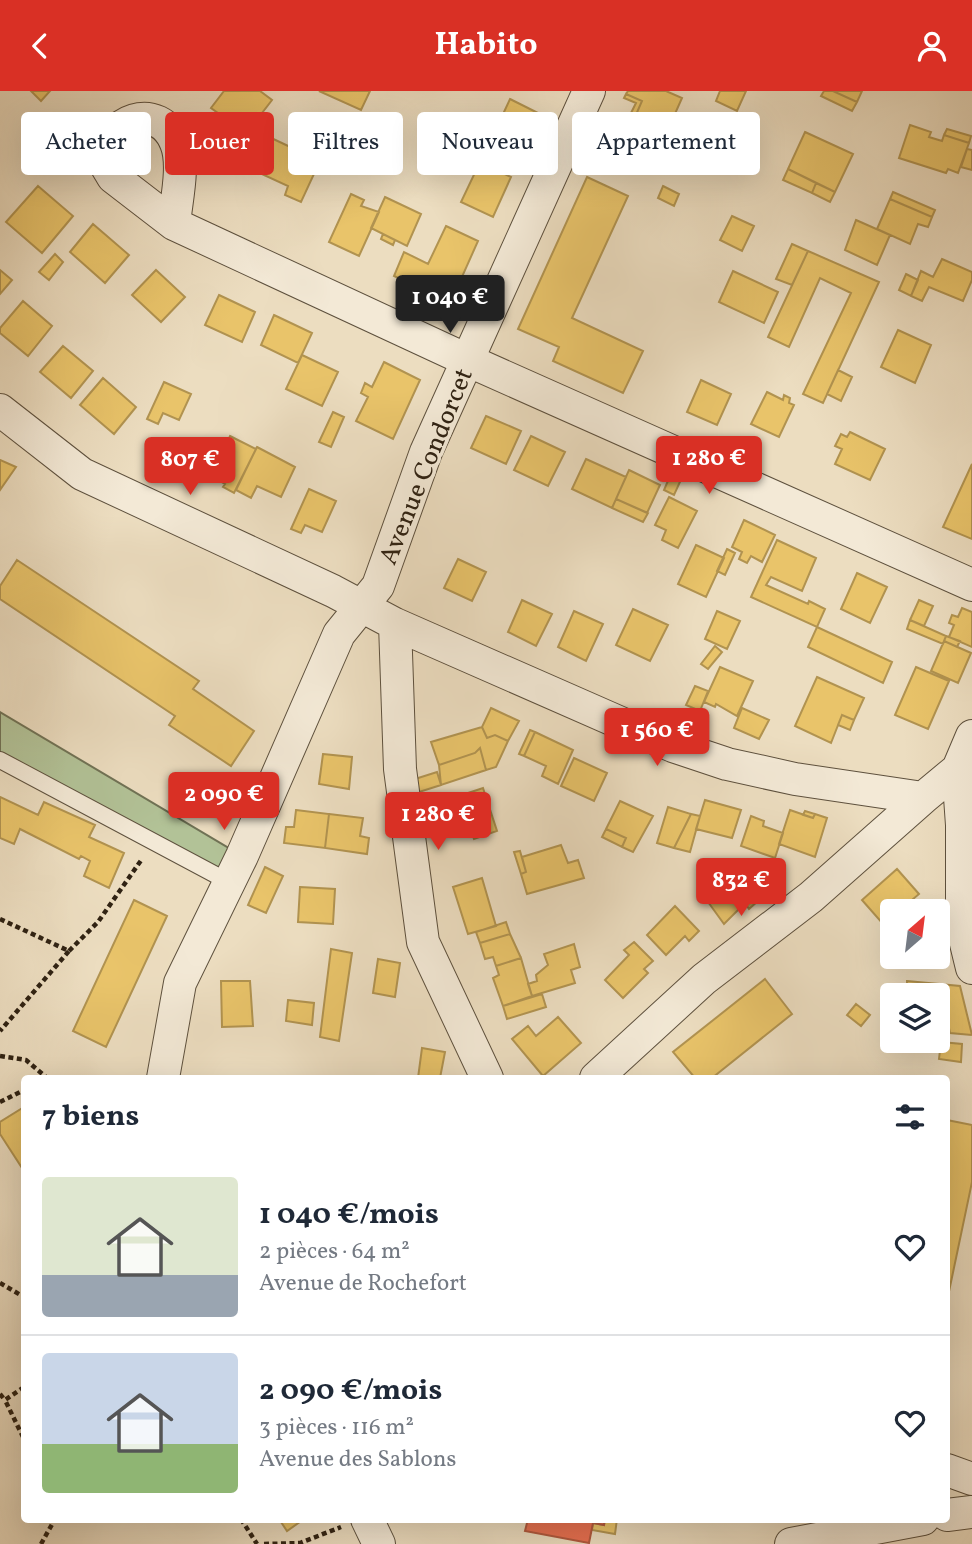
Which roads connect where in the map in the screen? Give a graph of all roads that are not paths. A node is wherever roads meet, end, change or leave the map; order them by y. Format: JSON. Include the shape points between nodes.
{"nodes":[{"id":1,"x":589,"y":91,"type":"edge"},
{"id":2,"x":174,"y":224,"type":"dead end"},
{"id":3,"x":467,"y":360,"type":"junction"},
{"id":4,"x":0,"y":410,"type":"edge"},
{"id":5,"x":972,"y":585,"type":"edge"},
{"id":6,"x":360,"y":608,"type":"junction"},
{"id":7,"x":395,"y":624,"type":"junction"},
{"id":8,"x":972,"y":736,"type":"edge"},
{"id":9,"x":0,"y":759,"type":"edge"},
{"id":10,"x":958,"y":769,"type":"junction"},
{"id":11,"x":923,"y":798,"type":"junction"},
{"id":12,"x":229,"y":882,"type":"junction"},
{"id":13,"x":972,"y":968,"type":"edge"},
{"id":14,"x":164,"y":1075,"type":"edge"},
{"id":15,"x":486,"y":1075,"type":"edge"},
{"id":16,"x":599,"y":1075,"type":"edge"},
{"id":17,"x":950,"y":1470,"type":"edge"},
{"id":18,"x":972,"y":1479,"type":"edge"},
{"id":19,"x":972,"y":1511,"type":"edge"},
{"id":20,"x":950,"y":1515,"type":"edge"},
{"id":21,"x":361,"y":1523,"type":"edge"},
{"id":22,"x":902,"y":1523,"type":"edge"},
{"id":23,"x":379,"y":1544,"type":"edge"},
{"id":24,"x":791,"y":1544,"type":"edge"}],
"edges":[{"from":1,"to":3,"type":"street","name":"Avenue Condorcet"},
{"from":2,"to":3,"type":"street"},
{"from":3,"to":5,"type":"street"},
{"from":3,"to":6,"type":"street","name":"Avenue Condorcet","via":[[426,452],[379,586]]},
{"from":4,"to":6,"type":"street","via":[[82,474],[333,591]]},
{"from":6,"to":7,"type":"street"},
{"from":6,"to":12,"type":"street","name":"Avenue Condorcet","via":[[339,635]]},
{"from":7,"to":11,"type":"street","via":[[673,746],[727,764]]},
{"from":7,"to":15,"type":"street","via":[[400,769],[422,942]]},
{"from":8,"to":10,"type":"street"},
{"from":9,"to":12,"type":"lane"},
{"from":10,"to":11,"type":"street"},
{"from":10,"to":13,"type":"street","via":[[962,927]]},
{"from":11,"to":16,"type":"street","via":[[811,897],[704,979]]},
{"from":12,"to":14,"type":"street","name":"Avenue Condorcet","via":[[180,983]]},
{"from":17,"to":18,"type":"street"},
{"from":19,"to":20,"type":"street"},
{"from":21,"to":23,"type":"street"},
{"from":22,"to":24,"type":"street"}]}
